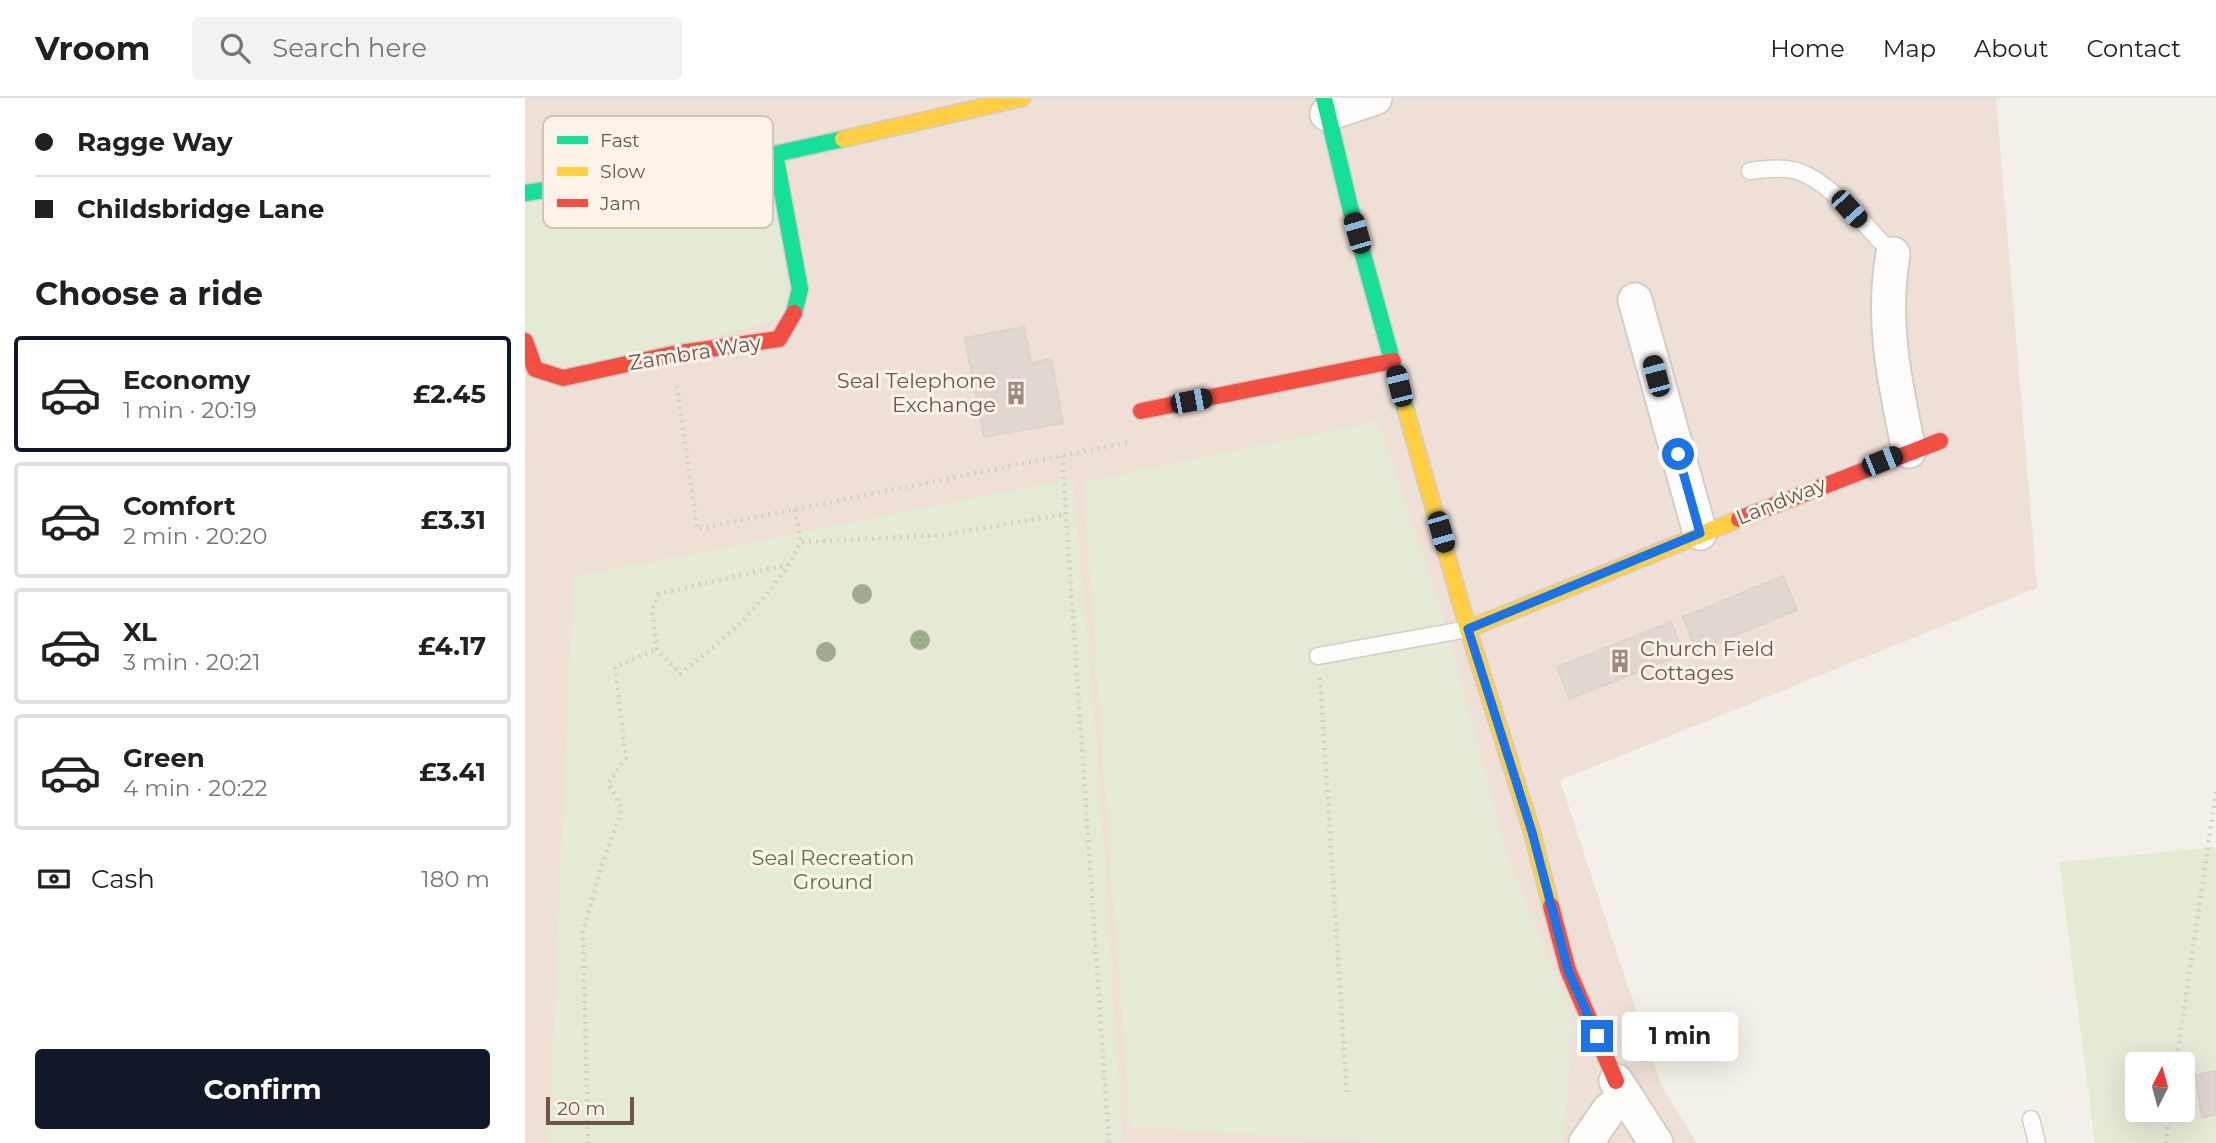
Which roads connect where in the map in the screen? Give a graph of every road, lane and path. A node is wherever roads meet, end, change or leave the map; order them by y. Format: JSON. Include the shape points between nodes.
{"nodes":[{"id":1,"x":1022,"y":98,"type":"edge"},
{"id":2,"x":1375,"y":98,"type":"edge"},
{"id":3,"x":1326,"y":106,"type":"edge"},
{"id":4,"x":775,"y":154,"type":"joint"},
{"id":5,"x":1750,"y":171,"type":"dead end"},
{"id":6,"x":543,"y":190,"type":"edge"},
{"id":7,"x":525,"y":193,"type":"edge"},
{"id":8,"x":1893,"y":254,"type":"joint"},
{"id":9,"x":1635,"y":300,"type":"dead end"},
{"id":10,"x":525,"y":341,"type":"edge"},
{"id":11,"x":673,"y":354,"type":"junction"},
{"id":12,"x":1393,"y":361,"type":"junction"},
{"id":13,"x":1141,"y":411,"type":"dead end"},
{"id":14,"x":1143,"y":440,"type":"dead end"},
{"id":15,"x":1940,"y":441,"type":"dead end"},
{"id":16,"x":1909,"y":451,"type":"junction"},
{"id":17,"x":1062,"y":456,"type":"junction"},
{"id":18,"x":795,"y":510,"type":"junction"},
{"id":19,"x":1066,"y":514,"type":"junction"},
{"id":20,"x":1700,"y":533,"type":"junction"},
{"id":21,"x":801,"y":542,"type":"junction"},
{"id":22,"x":789,"y":564,"type":"junction"},
{"id":23,"x":1468,"y":629,"type":"junction"},
{"id":24,"x":657,"y":649,"type":"junction"},
{"id":25,"x":1318,"y":656,"type":"joint"},
{"id":26,"x":2216,"y":792,"type":"edge"},
{"id":27,"x":2178,"y":1052,"type":"edge"},
{"id":28,"x":1620,"y":1088,"type":"junction"},
{"id":29,"x":1347,"y":1097,"type":"dead end"},
{"id":30,"x":2031,"y":1119,"type":"dead end"},
{"id":31,"x":2168,"y":1122,"type":"edge"},
{"id":32,"x":588,"y":1143,"type":"edge"},
{"id":33,"x":1109,"y":1143,"type":"edge"},
{"id":34,"x":1586,"y":1143,"type":"edge"},
{"id":35,"x":1655,"y":1143,"type":"edge"},
{"id":36,"x":2037,"y":1143,"type":"edge"},
{"id":37,"x":2166,"y":1143,"type":"edge"}],
"edges":[{"from":1,"to":4,"type":"street"},
{"from":2,"to":3,"type":"street"},
{"from":3,"to":12,"type":"street"},
{"from":4,"to":11,"type":"street","name":"Zambra Way","via":[[800,289],[794,315],[779,339]]},
{"from":5,"to":8,"type":"lane","via":[[1795,170],[1815,180]]},
{"from":6,"to":7,"type":"street"},
{"from":8,"to":16,"type":"street","via":[[1887,290],[1889,355]]},
{"from":9,"to":20,"type":"street"},
{"from":10,"to":11,"type":"street","name":"Zambra Way","via":[[535,369],[563,379]]},
{"from":11,"to":18,"type":"path","via":[[697,529]]},
{"from":12,"to":13,"type":"street"},
{"from":12,"to":23,"type":"street"},
{"from":14,"to":17,"type":"path"},
{"from":15,"to":16,"type":"street","name":"Landway"},
{"from":16,"to":20,"type":"street","name":"Landway"},
{"from":17,"to":18,"type":"path"},
{"from":17,"to":19,"type":"path"},
{"from":18,"to":21,"type":"path"},
{"from":19,"to":21,"type":"path","via":[[943,535]]},
{"from":19,"to":33,"type":"path"},
{"from":20,"to":23,"type":"street","name":"Landway"},
{"from":21,"to":22,"type":"path"},
{"from":22,"to":24,"type":"path","via":[[770,594],[680,674]]},
{"from":22,"to":24,"type":"path","via":[[659,594],[652,610]]},
{"from":23,"to":25,"type":"lane"},
{"from":23,"to":28,"type":"street","via":[[1532,832],[1568,970]]},
{"from":24,"to":32,"type":"path","via":[[615,667],[626,758],[608,783],[622,809],[583,932]]},
{"from":25,"to":29,"type":"path"},
{"from":26,"to":27,"type":"path"},
{"from":28,"to":34,"type":"street"},
{"from":28,"to":35,"type":"street"},
{"from":30,"to":36,"type":"lane"},
{"from":31,"to":37,"type":"path"}]}
